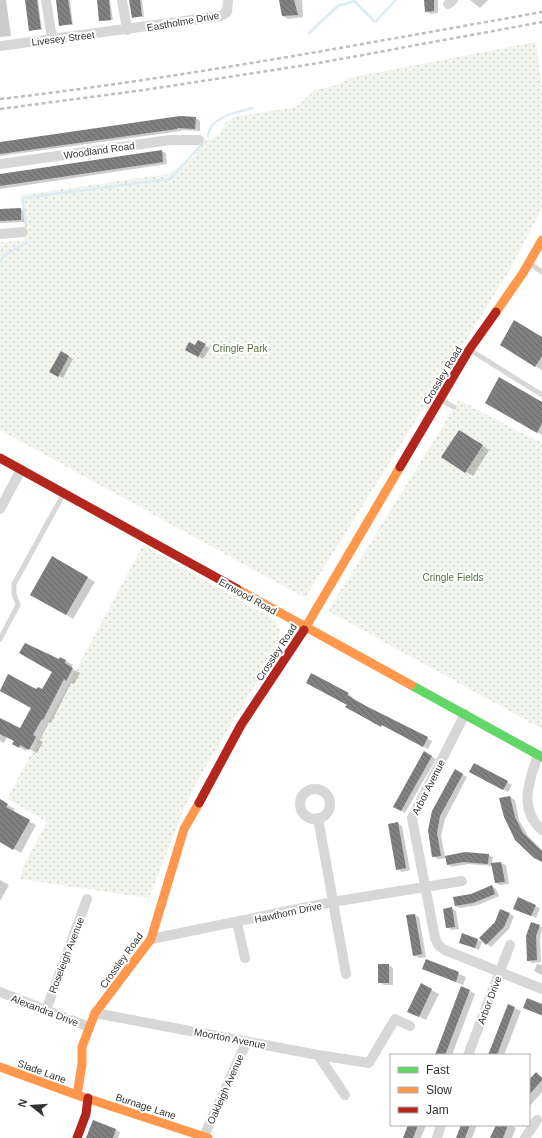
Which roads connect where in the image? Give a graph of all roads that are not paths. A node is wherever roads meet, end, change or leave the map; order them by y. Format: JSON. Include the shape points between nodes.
{"nodes":[{"id":1,"x":46,"y":0,"type":"edge"},
{"id":2,"x":122,"y":0,"type":"edge"},
{"id":3,"x":228,"y":0,"type":"edge"},
{"id":4,"x":127,"y":30,"type":"junction"},
{"id":5,"x":52,"y":39,"type":"junction"},
{"id":6,"x":0,"y":46,"type":"edge"},
{"id":7,"x":199,"y":140,"type":"dead end"},
{"id":8,"x":0,"y":164,"type":"edge"},
{"id":9,"x":23,"y":232,"type":"dead end"},
{"id":10,"x":0,"y":234,"type":"edge"},
{"id":11,"x":542,"y":240,"type":"edge"},
{"id":12,"x":529,"y":263,"type":"junction"},
{"id":13,"x":542,"y":272,"type":"edge"},
{"id":14,"x":469,"y":350,"type":"junction"},
{"id":15,"x":542,"y":395,"type":"edge"},
{"id":16,"x":440,"y":399,"type":"junction"},
{"id":17,"x":454,"y":407,"type":"dead end"},
{"id":18,"x":0,"y":458,"type":"edge"},
{"id":19,"x":21,"y":470,"type":"junction"},
{"id":20,"x":64,"y":494,"type":"junction"},
{"id":21,"x":0,"y":509,"type":"edge"},
{"id":22,"x":305,"y":628,"type":"junction"},
{"id":23,"x":0,"y":639,"type":"edge"},
{"id":24,"x":466,"y":714,"type":"junction"},
{"id":25,"x":540,"y":756,"type":"edge"},
{"id":26,"x":318,"y":818,"type":"dead end"},
{"id":27,"x":542,"y":830,"type":"edge"},
{"id":28,"x":462,"y":881,"type":"dead end"},
{"id":29,"x":426,"y":886,"type":"junction"},
{"id":30,"x":87,"y":899,"type":"dead end"},
{"id":31,"x":332,"y":902,"type":"junction"},
{"id":32,"x":237,"y":923,"type":"junction"},
{"id":33,"x":151,"y":939,"type":"junction"},
{"id":34,"x":510,"y":945,"type":"dead end"},
{"id":35,"x":246,"y":958,"type":"dead end"},
{"id":36,"x":500,"y":972,"type":"junction"},
{"id":37,"x":346,"y":974,"type":"dead end"},
{"id":38,"x":542,"y":989,"type":"edge"},
{"id":39,"x":0,"y":992,"type":"edge"},
{"id":40,"x":46,"y":1010,"type":"junction"},
{"id":41,"x":95,"y":1013,"type":"junction"},
{"id":42,"x":410,"y":1026,"type":"dead end"},
{"id":43,"x":89,"y":1027,"type":"junction"},
{"id":44,"x":247,"y":1041,"type":"junction"},
{"id":45,"x":468,"y":1054,"type":"edge"},
{"id":46,"x":318,"y":1055,"type":"junction"},
{"id":47,"x":0,"y":1067,"type":"edge"},
{"id":48,"x":77,"y":1095,"type":"junction"},
{"id":49,"x":345,"y":1095,"type":"dead end"},
{"id":50,"x":88,"y":1098,"type":"junction"},
{"id":51,"x":540,"y":1119,"type":"edge"},
{"id":52,"x":442,"y":1126,"type":"edge"},
{"id":53,"x":77,"y":1138,"type":"edge"},
{"id":54,"x":205,"y":1138,"type":"edge"},
{"id":55,"x":436,"y":1138,"type":"edge"},
{"id":56,"x":525,"y":1138,"type":"edge"}],
"edges":[{"from":1,"to":5,"type":"street"},
{"from":2,"to":4,"type":"street"},
{"from":3,"to":4,"type":"street","name":"Eastholme Drive","via":[[227,12],[221,16]]},
{"from":4,"to":5,"type":"street","name":"Livesey Street"},
{"from":5,"to":6,"type":"street","name":"Livesey Street"},
{"from":7,"to":8,"type":"street","name":"Woodland Road","via":[[170,140]]},
{"from":9,"to":10,"type":"street"},
{"from":11,"to":12,"type":"street","name":"Crossley Road"},
{"from":12,"to":13,"type":"lane"},
{"from":12,"to":14,"type":"street","name":"Crossley Road"},
{"from":14,"to":15,"type":"lane"},
{"from":14,"to":16,"type":"street","name":"Crossley Road"},
{"from":16,"to":17,"type":"lane"},
{"from":16,"to":22,"type":"street","name":"Crossley Road"},
{"from":18,"to":19,"type":"street","name":"Errwood Road"},
{"from":19,"to":20,"type":"street","name":"Errwood Road"},
{"from":19,"to":21,"type":"street"},
{"from":20,"to":22,"type":"street","name":"Errwood Road"},
{"from":20,"to":23,"type":"lane","via":[[14,584],[18,605]]},
{"from":22,"to":24,"type":"street","name":"Errwood Road"},
{"from":22,"to":33,"type":"street","name":"Crossley Road","via":[[242,725],[184,829]]},
{"from":24,"to":25,"type":"street","name":"Errwood Road"},
{"from":24,"to":29,"type":"street","name":"Arbor Avenue","via":[[412,818]]},
{"from":25,"to":27,"type":"street","name":"Errwood Road","via":[[529,782],[526,802],[531,815]]},
{"from":26,"to":31,"type":"street"},
{"from":28,"to":29,"type":"street"},
{"from":29,"to":31,"type":"street","name":"Hawthorn Drive"},
{"from":29,"to":36,"type":"street","name":"Arbor Avenue","via":[[435,938],[439,946]]},
{"from":30,"to":40,"type":"street","name":"Roseleigh Avenue"},
{"from":31,"to":32,"type":"street","name":"Hawthorn Drive"},
{"from":31,"to":37,"type":"street"},
{"from":32,"to":33,"type":"street","name":"Hawthorn Drive"},
{"from":32,"to":35,"type":"street"},
{"from":33,"to":41,"type":"street","name":"Crossley Road"},
{"from":34,"to":36,"type":"street","name":"Arbor Drive"},
{"from":36,"to":38,"type":"street","name":"Arbor Avenue"},
{"from":36,"to":45,"type":"street","name":"Arbor Drive"},
{"from":39,"to":40,"type":"street","name":"Alexandra Drive"},
{"from":40,"to":43,"type":"street","name":"Alexandra Drive"},
{"from":41,"to":43,"type":"street","name":"Crossley Road"},
{"from":41,"to":44,"type":"street","name":"Moorton Avenue"},
{"from":42,"to":46,"type":"street","name":"Moorton Avenue","via":[[395,1019],[369,1063]]},
{"from":43,"to":48,"type":"street","name":"Crossley Road","via":[[82,1047]]},
{"from":44,"to":46,"type":"street","name":"Moorton Avenue"},
{"from":44,"to":54,"type":"street","name":"Oakleigh Avenue"},
{"from":46,"to":49,"type":"street"},
{"from":47,"to":48,"type":"street","name":"Slade Lane"},
{"from":48,"to":50,"type":"street","name":"Burnage Lane"},
{"from":50,"to":53,"type":"street","via":[[86,1114]]},
{"from":50,"to":54,"type":"street","name":"Burnage Lane"},
{"from":51,"to":56,"type":"street"},
{"from":52,"to":55,"type":"street"}]}
